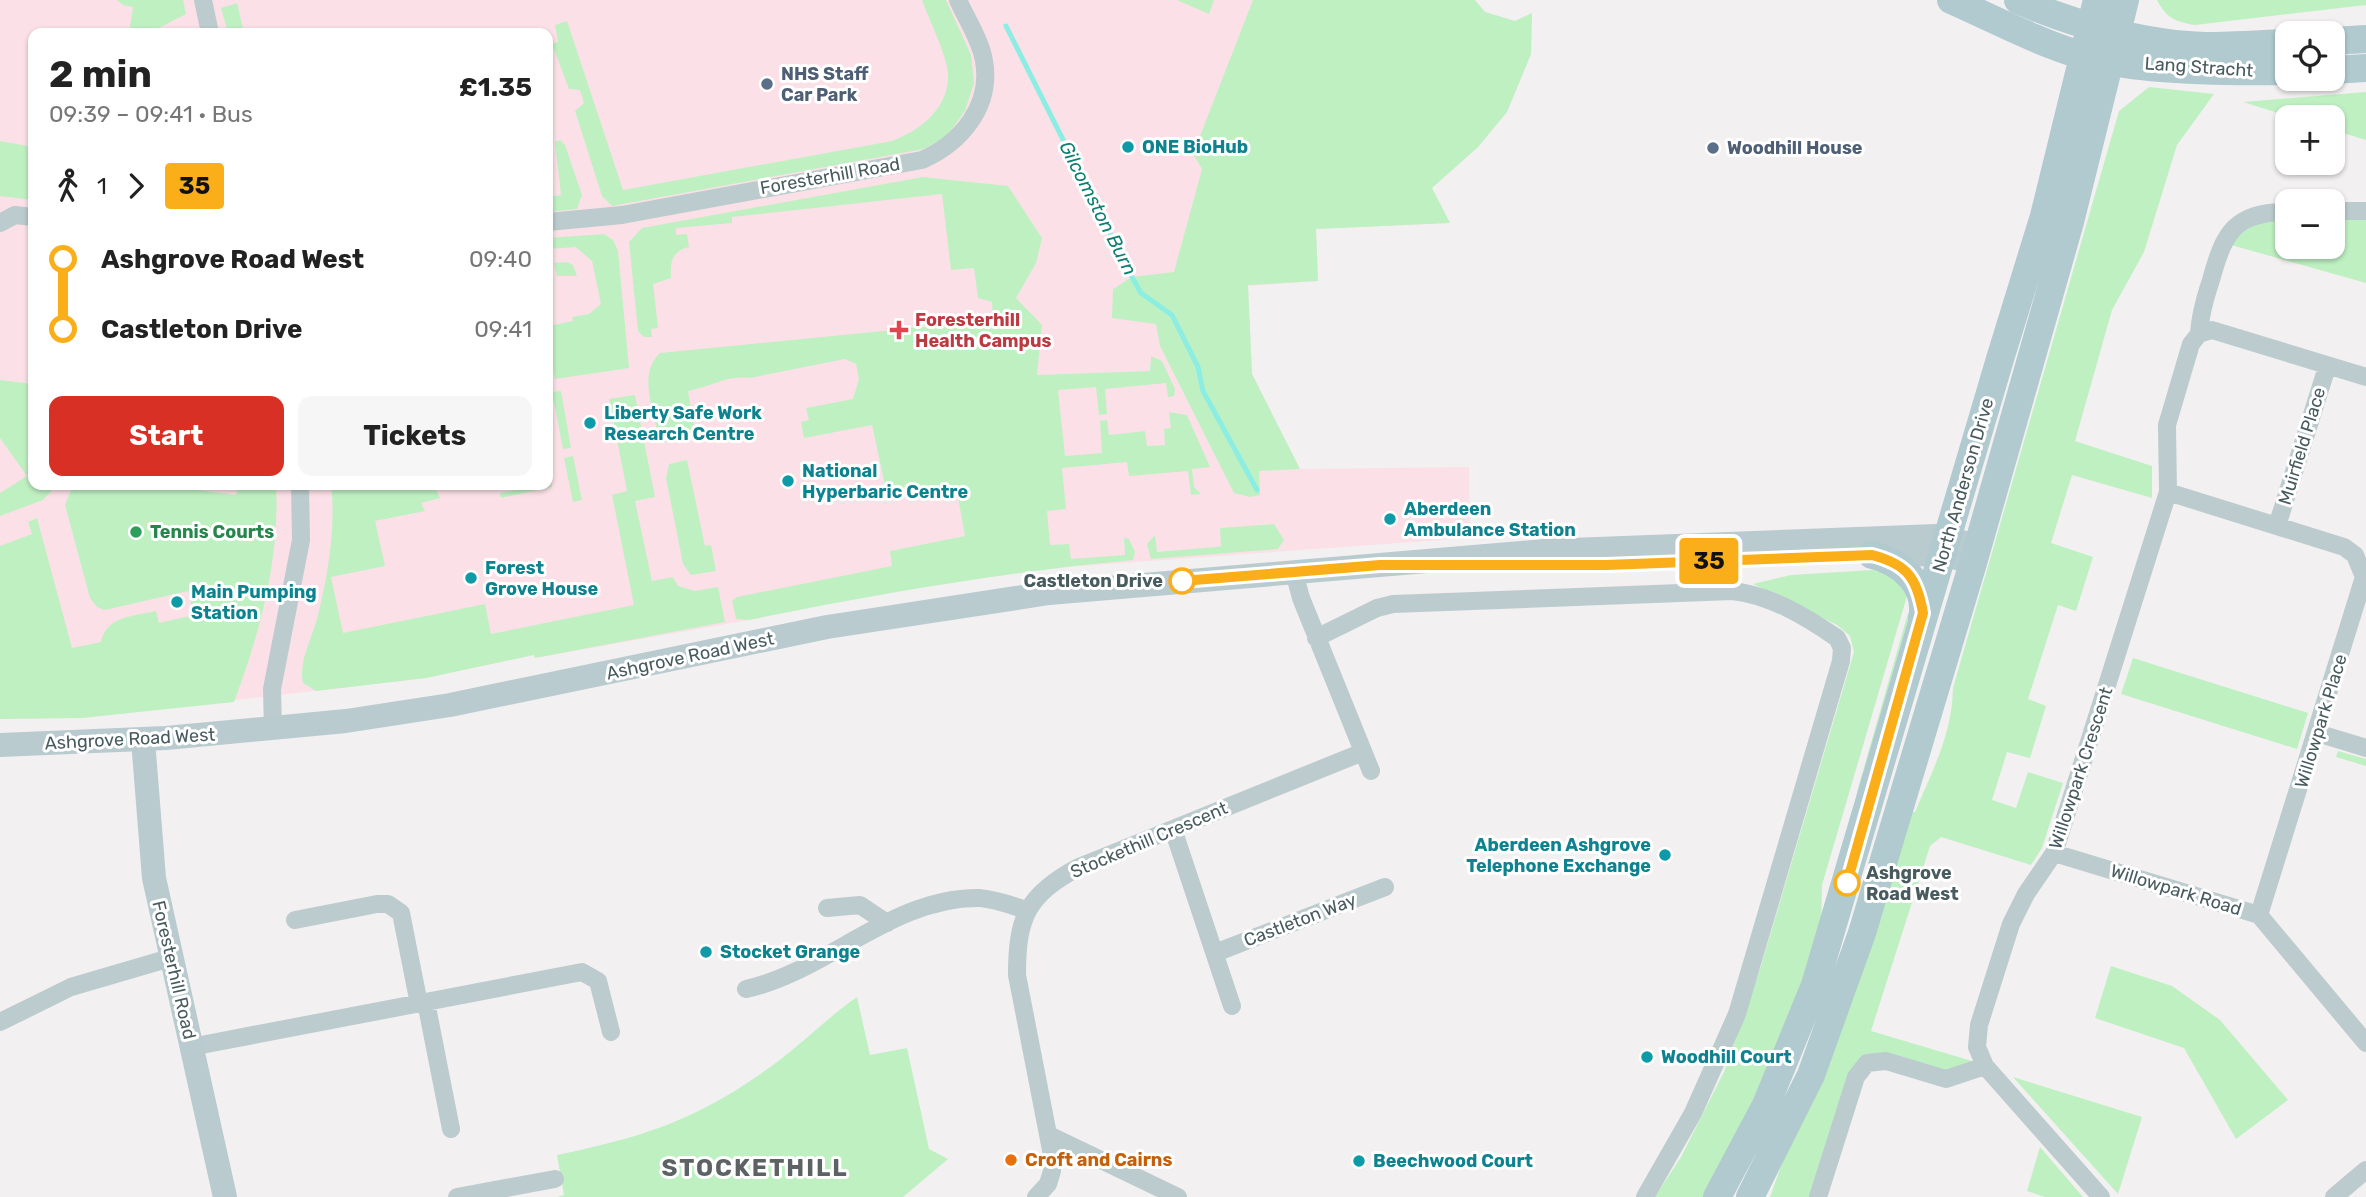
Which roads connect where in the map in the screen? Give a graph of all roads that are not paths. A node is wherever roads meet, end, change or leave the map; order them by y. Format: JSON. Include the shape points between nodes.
{"nodes":[{"id":1,"x":202,"y":0,"type":"edge"},
{"id":2,"x":958,"y":0,"type":"edge"},
{"id":3,"x":1951,"y":0,"type":"edge"},
{"id":4,"x":2018,"y":0,"type":"edge"},
{"id":5,"x":2125,"y":0,"type":"edge"},
{"id":6,"x":2102,"y":19,"type":"edge"},
{"id":7,"x":209,"y":28,"type":"edge"},
{"id":8,"x":2366,"y":39,"type":"edge"},
{"id":9,"x":2345,"y":40,"type":"edge"},
{"id":10,"x":2275,"y":43,"type":"edge"},
{"id":11,"x":2084,"y":56,"type":"junction"},
{"id":12,"x":2111,"y":61,"type":"junction"},
{"id":13,"x":2366,"y":68,"type":"edge"},
{"id":14,"x":2345,"y":69,"type":"edge"},
{"id":15,"x":2275,"y":71,"type":"edge"},
{"id":16,"x":2345,"y":211,"type":"edge"},
{"id":17,"x":2366,"y":211,"type":"edge"},
{"id":18,"x":2275,"y":212,"type":"edge"},
{"id":19,"x":28,"y":216,"type":"edge"},
{"id":20,"x":553,"y":222,"type":"edge"},
{"id":21,"x":0,"y":223,"type":"edge"},
{"id":22,"x":2199,"y":334,"type":"junction"},
{"id":23,"x":2327,"y":367,"type":"junction"},
{"id":24,"x":2366,"y":377,"type":"edge"},
{"id":25,"x":300,"y":490,"type":"edge"},
{"id":26,"x":2168,"y":492,"type":"junction"},
{"id":27,"x":2277,"y":526,"type":"junction"},
{"id":28,"x":1947,"y":545,"type":"junction"},
{"id":29,"x":1975,"y":554,"type":"junction"},
{"id":30,"x":1872,"y":555,"type":"junction"},
{"id":31,"x":1380,"y":565,"type":"junction"},
{"id":32,"x":1294,"y":572,"type":"junction"},
{"id":33,"x":1316,"y":638,"type":"junction"},
{"id":34,"x":1916,"y":645,"type":"junction"},
{"id":35,"x":273,"y":730,"type":"junction"},
{"id":36,"x":2317,"y":733,"type":"junction"},
{"id":37,"x":143,"y":740,"type":"junction"},
{"id":38,"x":0,"y":745,"type":"edge"},
{"id":39,"x":2366,"y":748,"type":"edge"},
{"id":40,"x":1363,"y":752,"type":"junction"},
{"id":41,"x":1371,"y":771,"type":"dead end"},
{"id":42,"x":1173,"y":829,"type":"junction"},
{"id":43,"x":2054,"y":853,"type":"junction"},
{"id":44,"x":1385,"y":887,"type":"dead end"},
{"id":45,"x":827,"y":908,"type":"dead end"},
{"id":46,"x":1026,"y":910,"type":"junction"},
{"id":47,"x":2259,"y":915,"type":"junction"},
{"id":48,"x":295,"y":920,"type":"dead end"},
{"id":49,"x":887,"y":923,"type":"junction"},
{"id":50,"x":1214,"y":953,"type":"junction"},
{"id":51,"x":170,"y":958,"type":"junction"},
{"id":52,"x":746,"y":989,"type":"dead end"},
{"id":53,"x":422,"y":1003,"type":"junction"},
{"id":54,"x":1232,"y":1006,"type":"dead end"},
{"id":55,"x":0,"y":1022,"type":"edge"},
{"id":56,"x":611,"y":1032,"type":"dead end"},
{"id":57,"x":2366,"y":1043,"type":"edge"},
{"id":58,"x":191,"y":1047,"type":"junction"},
{"id":59,"x":1985,"y":1066,"type":"junction"},
{"id":60,"x":451,"y":1129,"type":"dead end"},
{"id":61,"x":1049,"y":1136,"type":"junction"},
{"id":62,"x":1775,"y":1151,"type":"junction"},
{"id":63,"x":2366,"y":1170,"type":"edge"},
{"id":64,"x":555,"y":1179,"type":"dead end"},
{"id":65,"x":485,"y":1195,"type":"edge"},
{"id":66,"x":225,"y":1197,"type":"edge"},
{"id":67,"x":457,"y":1197,"type":"edge"},
{"id":68,"x":1036,"y":1197,"type":"edge"},
{"id":69,"x":1178,"y":1197,"type":"edge"},
{"id":70,"x":1645,"y":1197,"type":"edge"},
{"id":71,"x":1717,"y":1197,"type":"edge"},
{"id":72,"x":1750,"y":1197,"type":"edge"},
{"id":73,"x":1761,"y":1197,"type":"edge"},
{"id":74,"x":1818,"y":1197,"type":"edge"},
{"id":75,"x":2101,"y":1197,"type":"edge"},
{"id":76,"x":2334,"y":1197,"type":"edge"}],
"edges":[{"from":1,"to":7,"type":"street"},
{"from":2,"to":20,"type":"street","name":"Foresterhill Road","via":[[984,59],[985,76],[967,129],[941,152],[922,160],[622,215]]},
{"from":3,"to":11,"type":"main road","name":"Lang Stracht"},
{"from":4,"to":6,"type":"main road","name":"Lang Stracht"},
{"from":5,"to":6,"type":"main road","name":"North Anderson Drive"},
{"from":6,"to":10,"type":"main road","name":"Lang Stracht","via":[[2204,46]]},
{"from":6,"to":11,"type":"main road","name":"North Anderson Drive"},
{"from":6,"to":12,"type":"main road","name":"North Anderson Drive"},
{"from":8,"to":9,"type":"main road"},
{"from":11,"to":12,"type":"main road","name":"Lang Stracht"},
{"from":11,"to":28,"type":"main road","name":"North Anderson Drive","via":[[2028,275]]},
{"from":12,"to":15,"type":"main road","name":"Lang Stracht"},
{"from":12,"to":29,"type":"main road","name":"North Anderson Drive"},
{"from":13,"to":14,"type":"main road"},
{"from":16,"to":17,"type":"street"},
{"from":18,"to":22,"type":"street","name":"Willowpark Crescent","via":[[2245,218],[2230,231],[2219,250]]},
{"from":19,"to":21,"type":"street","via":[[15,215]]},
{"from":22,"to":23,"type":"street","via":[[2212,330]]},
{"from":22,"to":26,"type":"street","name":"Willowpark Crescent","via":[[2167,425]]},
{"from":23,"to":24,"type":"street"},
{"from":23,"to":27,"type":"street","name":"Muirfield Place"},
{"from":25,"to":35,"type":"street","via":[[301,540],[272,689]]},
{"from":26,"to":27,"type":"street","name":"Willowpark Place"},
{"from":26,"to":43,"type":"street","name":"Willowpark Crescent"},
{"from":27,"to":36,"type":"street","name":"Willowpark Place","via":[[2344,547],[2355,555],[2364,576]]},
{"from":28,"to":29,"type":"street","name":"Ashgrove Road West"},
{"from":28,"to":30,"type":"street","name":"Ashgrove Road West"},
{"from":28,"to":31,"type":"street","name":"Ashgrove Road West","via":[[1545,551]]},
{"from":28,"to":34,"type":"main road","name":"North Anderson Drive"},
{"from":29,"to":62,"type":"main road","name":"North Anderson Drive","via":[[1846,981],[1811,1075]]},
{"from":30,"to":31,"type":"street","name":"Ashgrove Road West","via":[[1606,565]]},
{"from":30,"to":34,"type":"main road","via":[[1892,560],[1911,577],[1920,594],[1923,613]]},
{"from":31,"to":32,"type":"street","name":"Ashgrove Road West"},
{"from":32,"to":33,"type":"street"},
{"from":32,"to":35,"type":"street","name":"Ashgrove Road West","via":[[1049,593],[938,609],[827,627],[450,705]]},
{"from":33,"to":40,"type":"street"},
{"from":33,"to":70,"type":"street","via":[[1393,604],[1731,592],[1771,600],[1837,638],[1841,662],[1737,1014],[1693,1114]]},
{"from":34,"to":71,"type":"main road","name":"North Anderson Drive","via":[[1807,1010],[1766,1105]]},
{"from":35,"to":37,"type":"street","name":"Ashgrove Road West"},
{"from":36,"to":39,"type":"street"},
{"from":36,"to":47,"type":"street","name":"Willowpark Place"},
{"from":37,"to":38,"type":"street","name":"Ashgrove Road West"},
{"from":37,"to":51,"type":"street","name":"Foresterhill Road","via":[[154,878]]},
{"from":40,"to":41,"type":"street"},
{"from":40,"to":42,"type":"street","name":"Stockethill Crescent"},
{"from":42,"to":46,"type":"street","name":"Stockethill Crescent","via":[[1079,867],[1046,887]]},
{"from":42,"to":50,"type":"street"},
{"from":43,"to":47,"type":"street","name":"Willowpark Road"},
{"from":43,"to":59,"type":"street","name":"Willowpark Crescent","via":[[2011,924],[1979,1025],[1977,1047]]},
{"from":44,"to":50,"type":"street","name":"Castleton Way"},
{"from":45,"to":49,"type":"street","via":[[860,905]]},
{"from":46,"to":49,"type":"street","via":[[996,901],[963,899]]},
{"from":46,"to":61,"type":"street","name":"Stockethill Crescent","via":[[1017,948],[1017,975]]},
{"from":47,"to":57,"type":"street","name":"Willowpark Road"},
{"from":48,"to":53,"type":"street","via":[[377,904],[394,907],[401,913]]},
{"from":49,"to":52,"type":"street","via":[[794,975]]},
{"from":50,"to":54,"type":"street"},
{"from":51,"to":55,"type":"street","via":[[71,987]]},
{"from":51,"to":58,"type":"street","name":"Foresterhill Road"},
{"from":53,"to":56,"type":"street","via":[[582,972],[598,981]]},
{"from":53,"to":58,"type":"street"},
{"from":53,"to":60,"type":"street"},
{"from":58,"to":66,"type":"street","name":"Foresterhill Road"},
{"from":59,"to":74,"type":"street","via":[[1946,1079],[1886,1061],[1867,1063],[1856,1077]]},
{"from":59,"to":75,"type":"street"},
{"from":61,"to":68,"type":"street","name":"Stockethill Crescent","via":[[1052,1171]]},
{"from":61,"to":69,"type":"street"},
{"from":62,"to":72,"type":"main road","name":"North Anderson Drive"},
{"from":62,"to":73,"type":"street"},
{"from":63,"to":76,"type":"street"},
{"from":64,"to":65,"type":"street"},
{"from":65,"to":67,"type":"street"}]}
